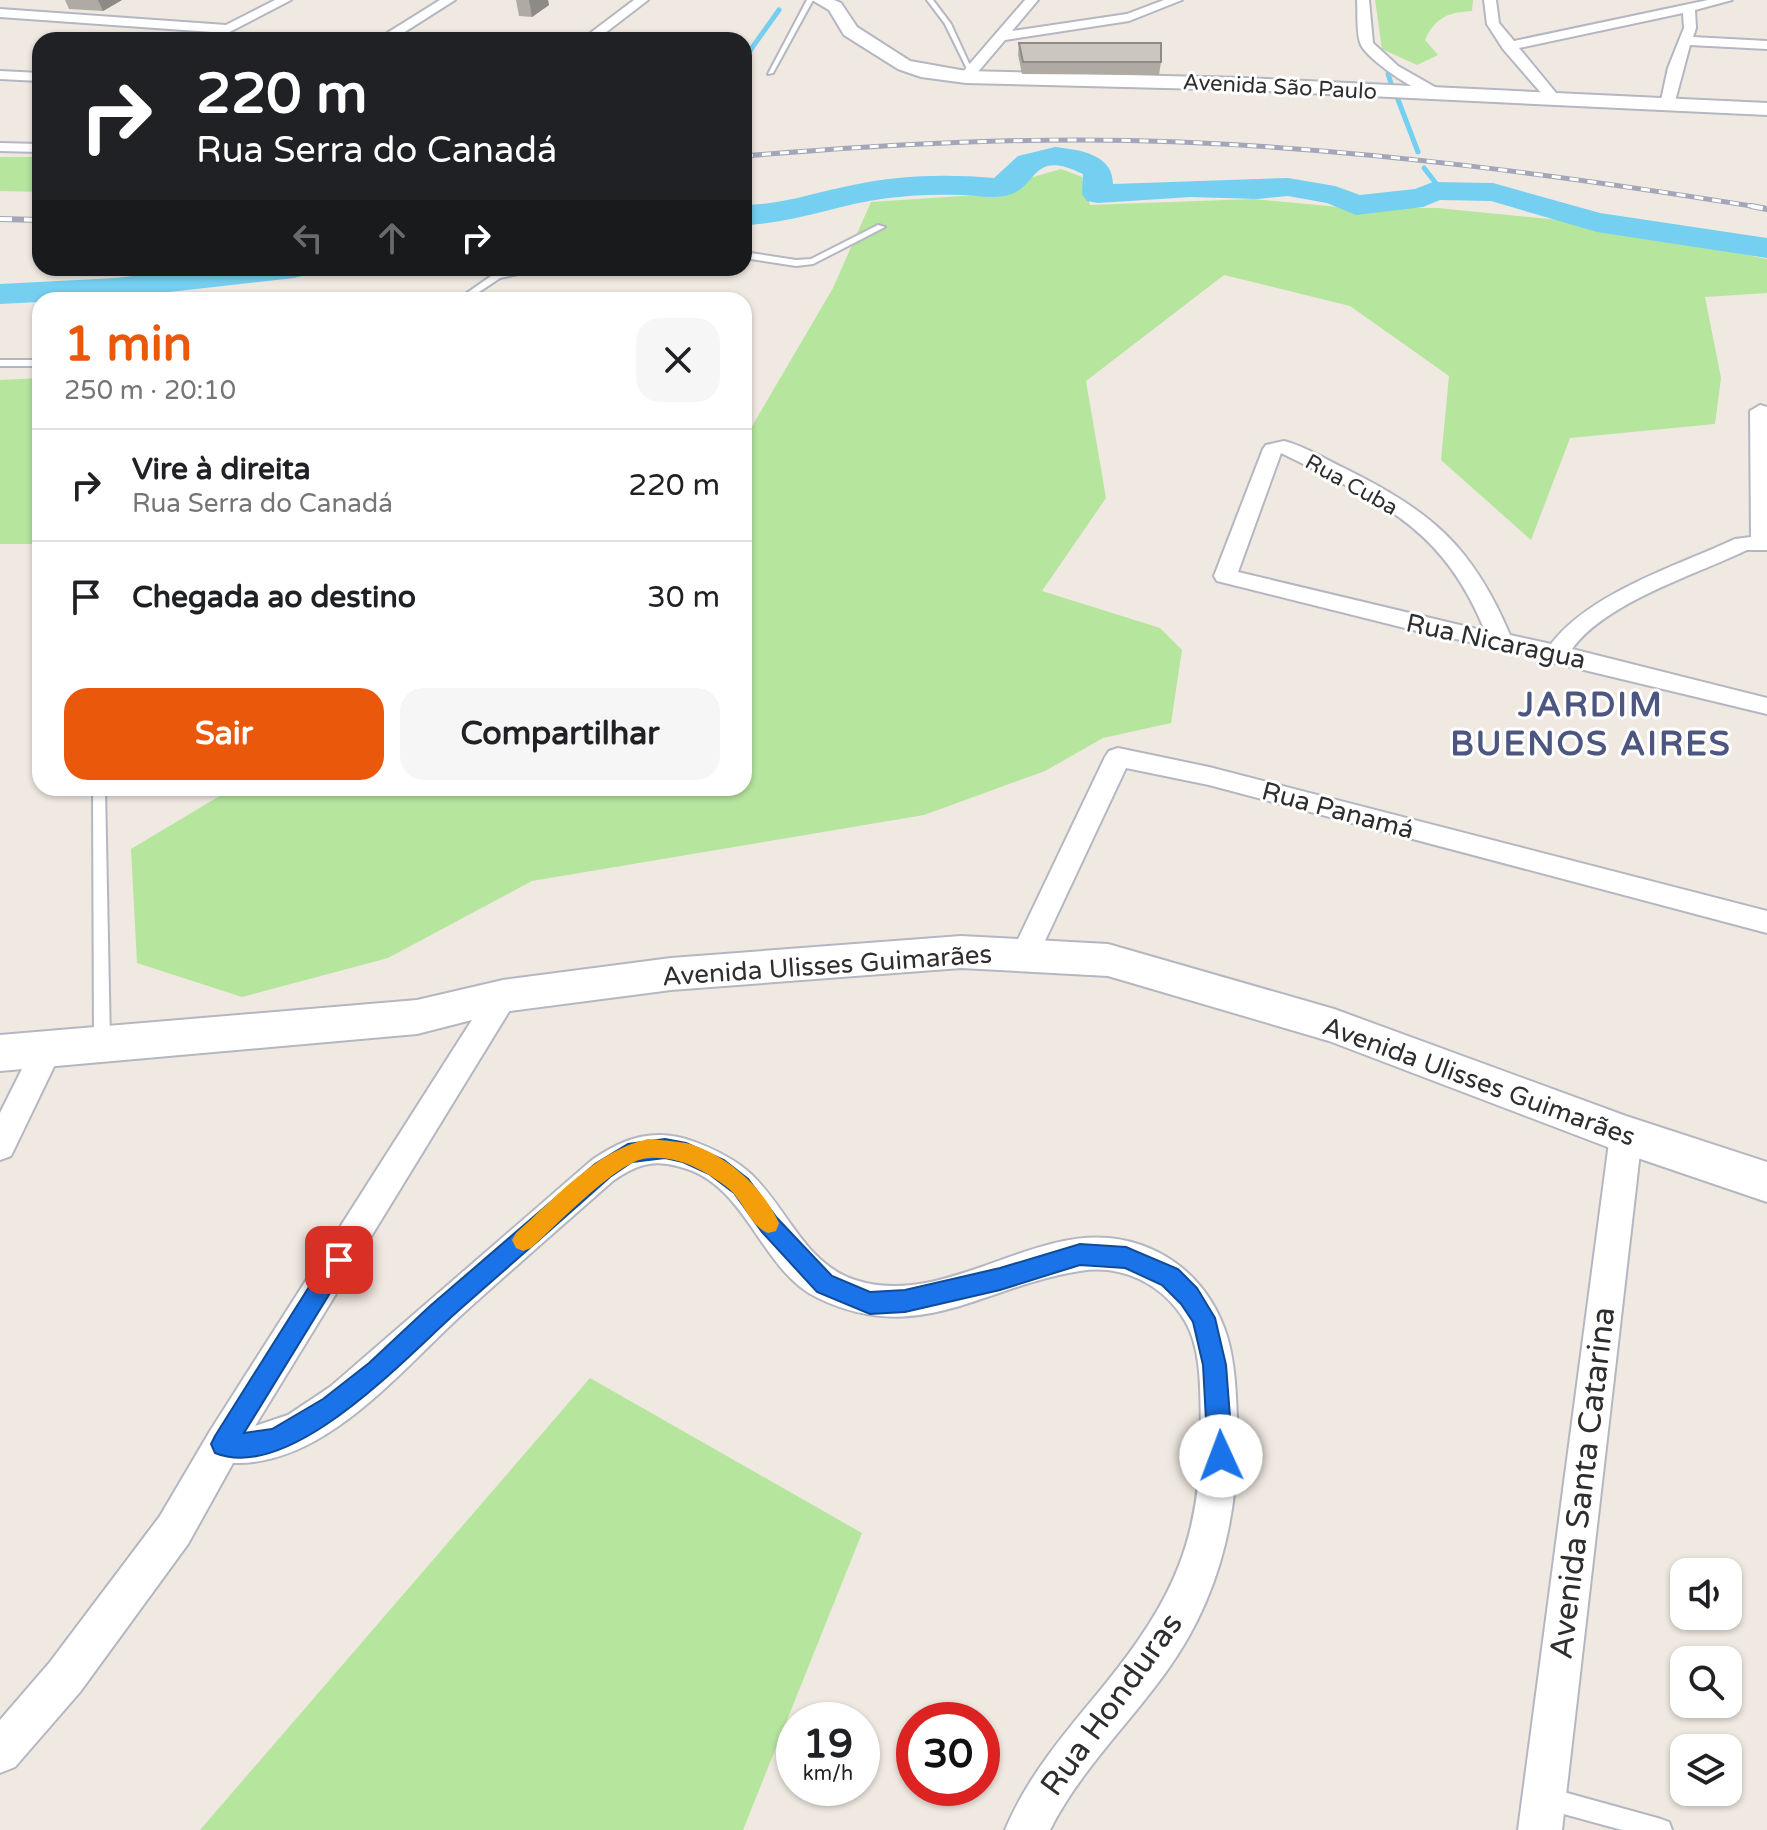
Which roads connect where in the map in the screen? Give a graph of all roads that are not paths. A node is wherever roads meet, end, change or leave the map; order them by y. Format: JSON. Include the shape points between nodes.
{"nodes":[{"id":1,"x":285,"y":0,"type":"edge"},
{"id":2,"x":449,"y":0,"type":"edge"},
{"id":3,"x":642,"y":0,"type":"edge"},
{"id":4,"x":810,"y":0,"type":"edge"},
{"id":5,"x":930,"y":0,"type":"edge"},
{"id":6,"x":1032,"y":0,"type":"edge"},
{"id":7,"x":1176,"y":0,"type":"edge"},
{"id":8,"x":1363,"y":0,"type":"edge"},
{"id":9,"x":1490,"y":0,"type":"edge"},
{"id":10,"x":1726,"y":0,"type":"edge"},
{"id":11,"x":830,"y":2,"type":"edge"},
{"id":12,"x":1689,"y":9,"type":"junction"},
{"id":13,"x":0,"y":13,"type":"edge"},
{"id":14,"x":229,"y":29,"type":"junction"},
{"id":15,"x":223,"y":32,"type":"edge"},
{"id":16,"x":396,"y":32,"type":"edge"},
{"id":17,"x":599,"y":32,"type":"edge"},
{"id":18,"x":1000,"y":37,"type":"junction"},
{"id":19,"x":1685,"y":41,"type":"junction"},
{"id":20,"x":1767,"y":45,"type":"edge"},
{"id":21,"x":1508,"y":46,"type":"junction"},
{"id":22,"x":770,"y":73,"type":"dead end"},
{"id":23,"x":968,"y":74,"type":"junction"},
{"id":24,"x":0,"y":75,"type":"edge"},
{"id":25,"x":32,"y":77,"type":"edge"},
{"id":26,"x":1435,"y":93,"type":"junction"},
{"id":27,"x":1554,"y":99,"type":"junction"},
{"id":28,"x":1667,"y":105,"type":"junction"},
{"id":29,"x":1767,"y":109,"type":"edge"},
{"id":30,"x":0,"y":147,"type":"edge"},
{"id":31,"x":32,"y":148,"type":"edge"},
{"id":32,"x":881,"y":227,"type":"dead end"},
{"id":33,"x":752,"y":256,"type":"edge"},
{"id":34,"x":497,"y":276,"type":"edge"},
{"id":35,"x":473,"y":292,"type":"edge"},
{"id":36,"x":0,"y":363,"type":"edge"},
{"id":37,"x":32,"y":363,"type":"edge"},
{"id":38,"x":1760,"y":411,"type":"dead end"},
{"id":39,"x":1765,"y":543,"type":"edge"},
{"id":40,"x":1225,"y":576,"type":"joint"},
{"id":41,"x":1501,"y":641,"type":"junction"},
{"id":42,"x":1555,"y":655,"type":"junction"},
{"id":43,"x":1767,"y":706,"type":"edge"},
{"id":44,"x":99,"y":796,"type":"edge"},
{"id":45,"x":1767,"y":922,"type":"edge"},
{"id":46,"x":1025,"y":954,"type":"junction"},
{"id":47,"x":503,"y":996,"type":"junction"},
{"id":48,"x":102,"y":1042,"type":"junction"},
{"id":49,"x":47,"y":1050,"type":"junction"},
{"id":50,"x":0,"y":1053,"type":"edge"},
{"id":51,"x":1626,"y":1135,"type":"junction"},
{"id":52,"x":0,"y":1146,"type":"edge"},
{"id":53,"x":1767,"y":1182,"type":"edge"},
{"id":54,"x":223,"y":1444,"type":"junction"},
{"id":55,"x":0,"y":1752,"type":"edge"},
{"id":56,"x":1541,"y":1814,"type":"edge"},
{"id":57,"x":1027,"y":1830,"type":"edge"},
{"id":58,"x":1661,"y":1830,"type":"edge"}],
"edges":[{"from":1,"to":14,"type":"street"},
{"from":2,"to":16,"type":"street"},
{"from":3,"to":17,"type":"street"},
{"from":4,"to":22,"type":"lane"},
{"from":5,"to":23,"type":"lane","via":[[948,24]]},
{"from":6,"to":18,"type":"street"},
{"from":7,"to":18,"type":"street","via":[[1129,17]]},
{"from":8,"to":26,"type":"street","via":[[1367,44],[1393,69]]},
{"from":9,"to":21,"type":"street","via":[[1493,24]]},
{"from":10,"to":12,"type":"street"},
{"from":11,"to":23,"type":"main road","name":"Avenida São Paulo","via":[[850,31],[904,65]]},
{"from":12,"to":19,"type":"street"},
{"from":12,"to":21,"type":"street"},
{"from":13,"to":14,"type":"street"},
{"from":14,"to":15,"type":"street"},
{"from":18,"to":23,"type":"street"},
{"from":19,"to":20,"type":"street"},
{"from":19,"to":28,"type":"street"},
{"from":21,"to":27,"type":"street"},
{"from":23,"to":26,"type":"main road","name":"Avenida São Paulo"},
{"from":24,"to":25,"type":"street"},
{"from":26,"to":27,"type":"main road","name":"Avenida São Paulo"},
{"from":27,"to":28,"type":"main road","name":"Avenida São Paulo"},
{"from":28,"to":29,"type":"main road","name":"Avenida São Paulo"},
{"from":30,"to":31,"type":"street"},
{"from":32,"to":33,"type":"lane","via":[[813,261]]},
{"from":34,"to":35,"type":"lane"},
{"from":36,"to":37,"type":"lane"},
{"from":38,"to":39,"type":"street"},
{"from":39,"to":42,"type":"street","via":[[1743,544],[1618,601],[1573,631]]},
{"from":40,"to":41,"type":"street","name":"Rua Nicaragua","via":[[1440,631]]},
{"from":40,"to":41,"type":"street","name":"Rua Cuba","via":[[1273,449],[1284,447],[1396,506],[1437,537],[1472,578]]},
{"from":41,"to":42,"type":"street","name":"Rua Nicaragua"},
{"from":42,"to":43,"type":"street","name":"Rua Nicaragua"},
{"from":44,"to":48,"type":"lane"},
{"from":45,"to":46,"type":"street","name":"Rua Panamá","via":[[1209,776],[1118,757]]},
{"from":46,"to":47,"type":"main road","name":"Avenida Ulisses Guimarães","via":[[961,952],[671,974]]},
{"from":46,"to":51,"type":"main road","name":"Avenida Ulisses Guimarães","via":[[1108,960],[1319,1022]]},
{"from":47,"to":48,"type":"main road","name":"Avenida Ulisses Guimarães","via":[[417,1017]]},
{"from":47,"to":54,"type":"street"},
{"from":48,"to":49,"type":"main road","name":"Avenida Ulisses Guimarães"},
{"from":49,"to":50,"type":"main road","name":"Avenida Ulisses Guimarães"},
{"from":49,"to":52,"type":"street"},
{"from":51,"to":53,"type":"main road","name":"Avenida Ulisses Guimarães"},
{"from":51,"to":56,"type":"street","name":"Avenida Santa Catarina"},
{"from":54,"to":55,"type":"street","via":[[174,1530],[119,1607]]},
{"from":54,"to":57,"type":"street","name":"Rua Honduras","via":[[275,1440],[331,1407],[603,1170],[628,1153],[648,1148],[686,1153],[716,1167],[741,1186],[769,1225],[825,1284],[870,1303],[905,1301],[1080,1255],[1142,1263],[1170,1277],[1189,1296],[1204,1318],[1211,1343],[1221,1477],[1211,1533],[1199,1574],[1169,1633],[1068,1759]]},
{"from":56,"to":58,"type":"lane"}]}
